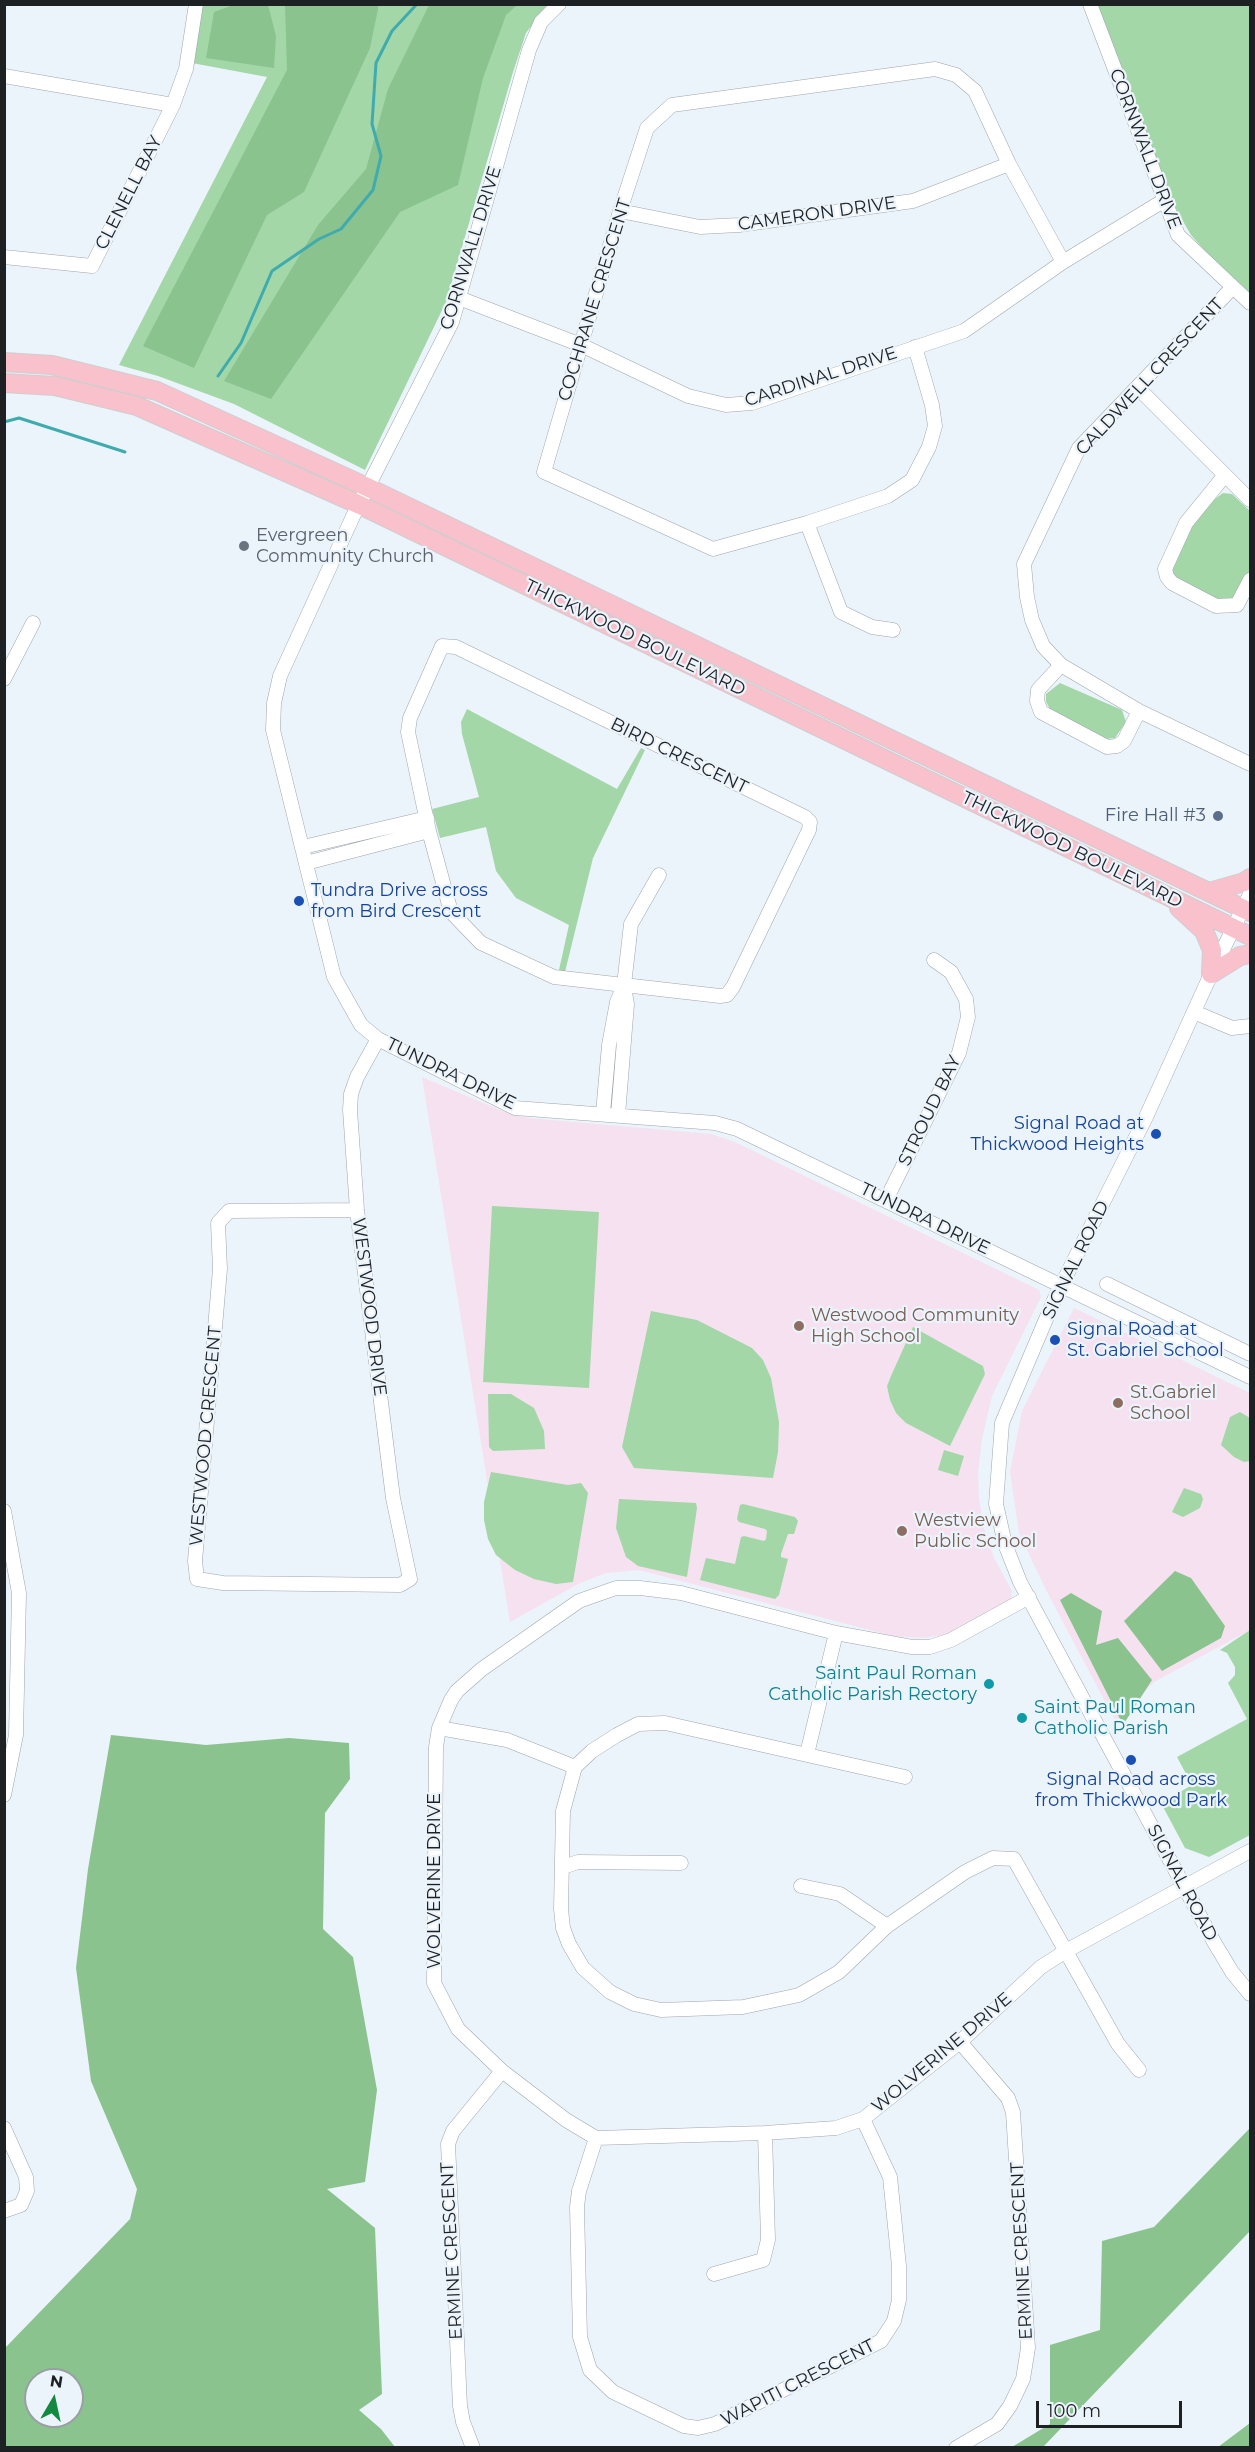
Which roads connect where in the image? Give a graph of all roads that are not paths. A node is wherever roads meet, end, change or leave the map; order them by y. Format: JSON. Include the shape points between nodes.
{"nodes":[{"id":1,"x":196,"y":4,"type":"edge"},
{"id":2,"x":559,"y":4,"type":"edge"},
{"id":3,"x":1089,"y":4,"type":"edge"},
{"id":4,"x":4,"y":76,"type":"edge"},
{"id":5,"x":173,"y":105,"type":"junction"},
{"id":6,"x":1009,"y":164,"type":"junction"},
{"id":7,"x":1163,"y":201,"type":"junction"},
{"id":8,"x":620,"y":211,"type":"junction"},
{"id":9,"x":4,"y":257,"type":"edge"},
{"id":10,"x":1063,"y":262,"type":"junction"},
{"id":11,"x":1233,"y":287,"type":"junction"},
{"id":12,"x":459,"y":298,"type":"junction"},
{"id":13,"x":1251,"y":303,"type":"edge"},
{"id":14,"x":581,"y":345,"type":"junction"},
{"id":15,"x":915,"y":347,"type":"junction"},
{"id":16,"x":4,"y":362,"type":"edge"},
{"id":17,"x":4,"y":383,"type":"edge"},
{"id":18,"x":1138,"y":388,"type":"junction"},
{"id":19,"x":1225,"y":475,"type":"junction"},
{"id":20,"x":369,"y":488,"type":"junction"},
{"id":21,"x":1251,"y":500,"type":"edge"},
{"id":22,"x":360,"y":505,"type":"junction"},
{"id":23,"x":807,"y":523,"type":"junction"},
{"id":24,"x":1251,"y":580,"type":"edge"},
{"id":25,"x":33,"y":623,"type":"dead end"},
{"id":26,"x":893,"y":630,"type":"dead end"},
{"id":27,"x":1061,"y":665,"type":"junction"},
{"id":28,"x":4,"y":679,"type":"edge"},
{"id":29,"x":1139,"y":711,"type":"junction"},
{"id":30,"x":1251,"y":764,"type":"edge"},
{"id":31,"x":428,"y":825,"type":"junction"},
{"id":32,"x":366,"y":832,"type":"junction"},
{"id":33,"x":303,"y":847,"type":"junction"},
{"id":34,"x":369,"y":847,"type":"junction"},
{"id":35,"x":306,"y":863,"type":"junction"},
{"id":36,"x":659,"y":875,"type":"dead end"},
{"id":37,"x":1251,"y":878,"type":"edge"},
{"id":38,"x":1209,"y":892,"type":"junction"},
{"id":39,"x":1161,"y":894,"type":"junction"},
{"id":40,"x":1248,"y":905,"type":"edge"},
{"id":41,"x":1242,"y":932,"type":"edge"},
{"id":42,"x":1251,"y":954,"type":"edge"},
{"id":43,"x":934,"y":960,"type":"dead end"},
{"id":44,"x":1211,"y":974,"type":"junction"},
{"id":45,"x":624,"y":985,"type":"junction"},
{"id":46,"x":1194,"y":1012,"type":"junction"},
{"id":47,"x":1251,"y":1026,"type":"edge"},
{"id":48,"x":378,"y":1039,"type":"junction"},
{"id":49,"x":609,"y":1045,"type":"junction"},
{"id":50,"x":623,"y":1046,"type":"junction"},
{"id":51,"x":603,"y":1113,"type":"junction"},
{"id":52,"x":618,"y":1115,"type":"junction"},
{"id":53,"x":886,"y":1200,"type":"junction"},
{"id":54,"x":357,"y":1210,"type":"junction"},
{"id":55,"x":1107,"y":1284,"type":"dead end"},
{"id":56,"x":1061,"y":1286,"type":"junction"},
{"id":57,"x":1166,"y":1313,"type":"junction"},
{"id":58,"x":1158,"y":1332,"type":"junction"},
{"id":59,"x":1251,"y":1354,"type":"edge"},
{"id":60,"x":1251,"y":1377,"type":"edge"},
{"id":61,"x":4,"y":1511,"type":"edge"},
{"id":62,"x":410,"y":1579,"type":"joint"},
{"id":63,"x":1029,"y":1597,"type":"junction"},
{"id":64,"x":836,"y":1633,"type":"junction"},
{"id":65,"x":439,"y":1728,"type":"junction"},
{"id":66,"x":807,"y":1754,"type":"junction"},
{"id":67,"x":575,"y":1767,"type":"junction"},
{"id":68,"x":905,"y":1777,"type":"dead end"},
{"id":69,"x":4,"y":1795,"type":"edge"},
{"id":70,"x":1251,"y":1851,"type":"edge"},
{"id":71,"x":681,"y":1863,"type":"dead end"},
{"id":72,"x":564,"y":1867,"type":"junction"},
{"id":73,"x":801,"y":1886,"type":"dead end"},
{"id":74,"x":1184,"y":1887,"type":"junction"},
{"id":75,"x":887,"y":1926,"type":"junction"},
{"id":76,"x":1066,"y":1951,"type":"junction"},
{"id":77,"x":1251,"y":1994,"type":"edge"},
{"id":78,"x":960,"y":2042,"type":"junction"},
{"id":79,"x":1139,"y":2070,"type":"dead end"},
{"id":80,"x":502,"y":2071,"type":"junction"},
{"id":81,"x":863,"y":2119,"type":"junction"},
{"id":82,"x":4,"y":2128,"type":"edge"},
{"id":83,"x":765,"y":2133,"type":"junction"},
{"id":84,"x":596,"y":2138,"type":"junction"},
{"id":85,"x":4,"y":2211,"type":"edge"},
{"id":86,"x":714,"y":2274,"type":"dead end"},
{"id":87,"x":473,"y":2448,"type":"edge"},
{"id":88,"x":956,"y":2448,"type":"edge"}],
"edges":[{"from":1,"to":5,"type":"street","via":[[186,69]]},
{"from":2,"to":12,"type":"street","name":"CORNWALL DRIVE","via":[[541,22],[529,50]]},
{"from":3,"to":7,"type":"street","name":"CORNWALL DRIVE"},
{"from":4,"to":5,"type":"street"},
{"from":5,"to":9,"type":"street","name":"CLENELL BAY","via":[[92,266]]},
{"from":6,"to":8,"type":"street","name":"CAMERON DRIVE","via":[[913,201],[739,225],[700,227]]},
{"from":6,"to":8,"type":"street","name":"COCHRANE CRESCENT","via":[[975,91],[956,75],[935,69],[672,105],[648,128]]},
{"from":6,"to":10,"type":"street","name":"COCHRANE CRESCENT"},
{"from":7,"to":10,"type":"street","name":"CARDINAL DRIVE"},
{"from":7,"to":11,"type":"street","name":"CORNWALL DRIVE","via":[[1178,235]]},
{"from":8,"to":14,"type":"street","name":"COCHRANE CRESCENT"},
{"from":10,"to":15,"type":"street","name":"CARDINAL DRIVE","via":[[964,331]]},
{"from":11,"to":13,"type":"street","name":"CORNWALL DRIVE"},
{"from":11,"to":18,"type":"street","name":"CALDWELL CRESCENT"},
{"from":12,"to":14,"type":"street","name":"CARDINAL DRIVE"},
{"from":12,"to":20,"type":"street","name":"CORNWALL DRIVE","via":[[452,322]]},
{"from":14,"to":15,"type":"street","name":"CARDINAL DRIVE","via":[[688,396],[726,405],[752,403]]},
{"from":14,"to":23,"type":"street","name":"COCHRANE CRESCENT","via":[[544,472],[713,549]]},
{"from":15,"to":23,"type":"street","name":"COCHRANE CRESCENT","via":[[935,426],[912,480],[888,496]]},
{"from":16,"to":20,"type":"main road","name":"THICKWOOD BOULEVARD","via":[[52,365],[157,391]]},
{"from":17,"to":22,"type":"main road","name":"THICKWOOD BOULEVARD","via":[[55,386],[137,406]]},
{"from":18,"to":19,"type":"street"},
{"from":18,"to":27,"type":"street","name":"CALDWELL CRESCENT","via":[[1079,448],[1024,564],[1032,620],[1043,646]]},
{"from":19,"to":21,"type":"street"},
{"from":19,"to":24,"type":"street","via":[[1186,523],[1165,569],[1172,583],[1216,606],[1237,605]]},
{"from":20,"to":22,"type":"street","name":"CORNWALL DRIVE"},
{"from":20,"to":38,"type":"main road","name":"THICKWOOD BOULEVARD"},
{"from":22,"to":33,"type":"street","name":"TUNDRA DRIVE","via":[[280,676],[274,703],[273,730]]},
{"from":22,"to":39,"type":"main road","name":"THICKWOOD BOULEVARD"},
{"from":23,"to":26,"type":"street","via":[[841,612],[872,627]]},
{"from":25,"to":28,"type":"street"},
{"from":27,"to":29,"type":"street","name":"CALDWELL CRESCENT"},
{"from":27,"to":29,"type":"street","via":[[1038,690],[1041,712],[1107,747],[1124,741]]},
{"from":29,"to":30,"type":"street","name":"CALDWELL CRESCENT"},
{"from":31,"to":32,"type":"street"},
{"from":31,"to":34,"type":"street"},
{"from":31,"to":45,"type":"street","name":"BIRD CRESCENT","via":[[451,912],[481,943],[554,976]]},
{"from":31,"to":45,"type":"street","name":"BIRD CRESCENT","via":[[408,732],[410,718],[442,646],[456,647],[810,822],[727,995]]},
{"from":32,"to":33,"type":"street"},
{"from":32,"to":34,"type":"street"},
{"from":33,"to":35,"type":"street","name":"TUNDRA DRIVE"},
{"from":34,"to":35,"type":"street"},
{"from":35,"to":48,"type":"street","name":"TUNDRA DRIVE","via":[[334,977],[361,1025]]},
{"from":36,"to":45,"type":"street","via":[[631,924]]},
{"from":37,"to":38,"type":"main road"},
{"from":38,"to":40,"type":"main road","name":"THICKWOOD BOULEVARD"},
{"from":39,"to":41,"type":"main road","name":"THICKWOOD BOULEVARD"},
{"from":39,"to":44,"type":"main road","via":[[1204,931],[1212,950]]},
{"from":40,"to":41,"type":"street","name":"SIGNAL ROAD"},
{"from":41,"to":44,"type":"street","name":"SIGNAL ROAD"},
{"from":42,"to":44,"type":"main road","via":[[1240,956]]},
{"from":43,"to":53,"type":"street","name":"STROUD BAY","via":[[951,972],[966,999],[968,1017],[959,1053]]},
{"from":44,"to":46,"type":"street","name":"SIGNAL ROAD"},
{"from":45,"to":49,"type":"street"},
{"from":45,"to":50,"type":"street","via":[[627,1004]]},
{"from":46,"to":47,"type":"street","via":[[1232,1028]]},
{"from":46,"to":56,"type":"street","name":"SIGNAL ROAD"},
{"from":48,"to":51,"type":"street","name":"TUNDRA DRIVE","via":[[515,1108]]},
{"from":48,"to":54,"type":"street","name":"WESTWOOD DRIVE","via":[[351,1094]]},
{"from":49,"to":50,"type":"street"},
{"from":49,"to":51,"type":"street"},
{"from":50,"to":52,"type":"street"},
{"from":51,"to":52,"type":"street","name":"TUNDRA DRIVE"},
{"from":52,"to":53,"type":"street","name":"TUNDRA DRIVE","via":[[715,1123],[737,1129]]},
{"from":53,"to":56,"type":"street","name":"TUNDRA DRIVE"},
{"from":54,"to":62,"type":"street","name":"WESTWOOD DRIVE","via":[[393,1498]]},
{"from":54,"to":62,"type":"street","name":"WESTWOOD CRESCENT","via":[[229,1211],[218,1223],[220,1269],[195,1561],[198,1579],[223,1583],[400,1584]]},
{"from":55,"to":57,"type":"street"},
{"from":56,"to":58,"type":"street","name":"TUNDRA DRIVE"},
{"from":56,"to":63,"type":"street","name":"SIGNAL ROAD","via":[[1002,1423],[996,1504],[1005,1544]]},
{"from":57,"to":58,"type":"street"},
{"from":57,"to":59,"type":"street"},
{"from":58,"to":60,"type":"street","name":"TUNDRA DRIVE"},
{"from":61,"to":69,"type":"street","via":[[19,1593],[16,1735]]},
{"from":63,"to":64,"type":"street","name":"WOLVERINE DRIVE","via":[[951,1640],[930,1647]]},
{"from":63,"to":74,"type":"street","name":"SIGNAL ROAD"},
{"from":64,"to":65,"type":"street","name":"WOLVERINE DRIVE","via":[[681,1593],[616,1588],[579,1601],[482,1669],[457,1691]]},
{"from":64,"to":66,"type":"street"},
{"from":65,"to":67,"type":"street","via":[[507,1740]]},
{"from":65,"to":80,"type":"street","name":"WOLVERINE DRIVE","via":[[434,1983],[458,2029]]},
{"from":66,"to":67,"type":"street","via":[[665,1723],[638,1724],[592,1751]]},
{"from":66,"to":68,"type":"street"},
{"from":67,"to":72,"type":"street","via":[[563,1811]]},
{"from":70,"to":74,"type":"street","name":"WOLVERINE DRIVE"},
{"from":71,"to":72,"type":"street","via":[[578,1862]]},
{"from":72,"to":75,"type":"street","via":[[563,1928],[583,1968],[610,1992],[634,2004],[661,2010],[743,2007],[799,1995],[839,1972]]},
{"from":73,"to":75,"type":"street","via":[[840,1894]]},
{"from":74,"to":76,"type":"street","name":"WOLVERINE DRIVE"},
{"from":74,"to":77,"type":"street","name":"SIGNAL ROAD","via":[[1232,1972]]},
{"from":75,"to":76,"type":"street","via":[[964,1872],[993,1858],[1014,1859]]},
{"from":76,"to":78,"type":"street","name":"WOLVERINE DRIVE","via":[[1041,1967]]},
{"from":76,"to":79,"type":"street","via":[[1118,2044]]},
{"from":78,"to":81,"type":"street","name":"WOLVERINE DRIVE"},
{"from":78,"to":88,"type":"street","name":"ERMINE CRESCENT","via":[[1008,2098],[1013,2112],[1028,2348],[1023,2379],[1010,2406],[997,2424]]},
{"from":80,"to":84,"type":"street","name":"WOLVERINE DRIVE"},
{"from":80,"to":87,"type":"street","name":"ERMINE CRESCENT","via":[[453,2131],[448,2144],[460,2406]]},
{"from":81,"to":83,"type":"street","name":"WOLVERINE DRIVE","via":[[836,2128]]},
{"from":81,"to":84,"type":"street","name":"WAPITI CRESCENT","via":[[890,2177],[899,2266],[899,2300],[894,2321],[881,2341],[715,2424],[698,2428],[684,2426],[613,2392],[590,2370],[580,2337],[577,2207]]},
{"from":82,"to":85,"type":"street","via":[[26,2177],[27,2191],[21,2205]]},
{"from":83,"to":84,"type":"street","name":"WOLVERINE DRIVE"},
{"from":83,"to":86,"type":"street","via":[[768,2240],[763,2260]]}]}
